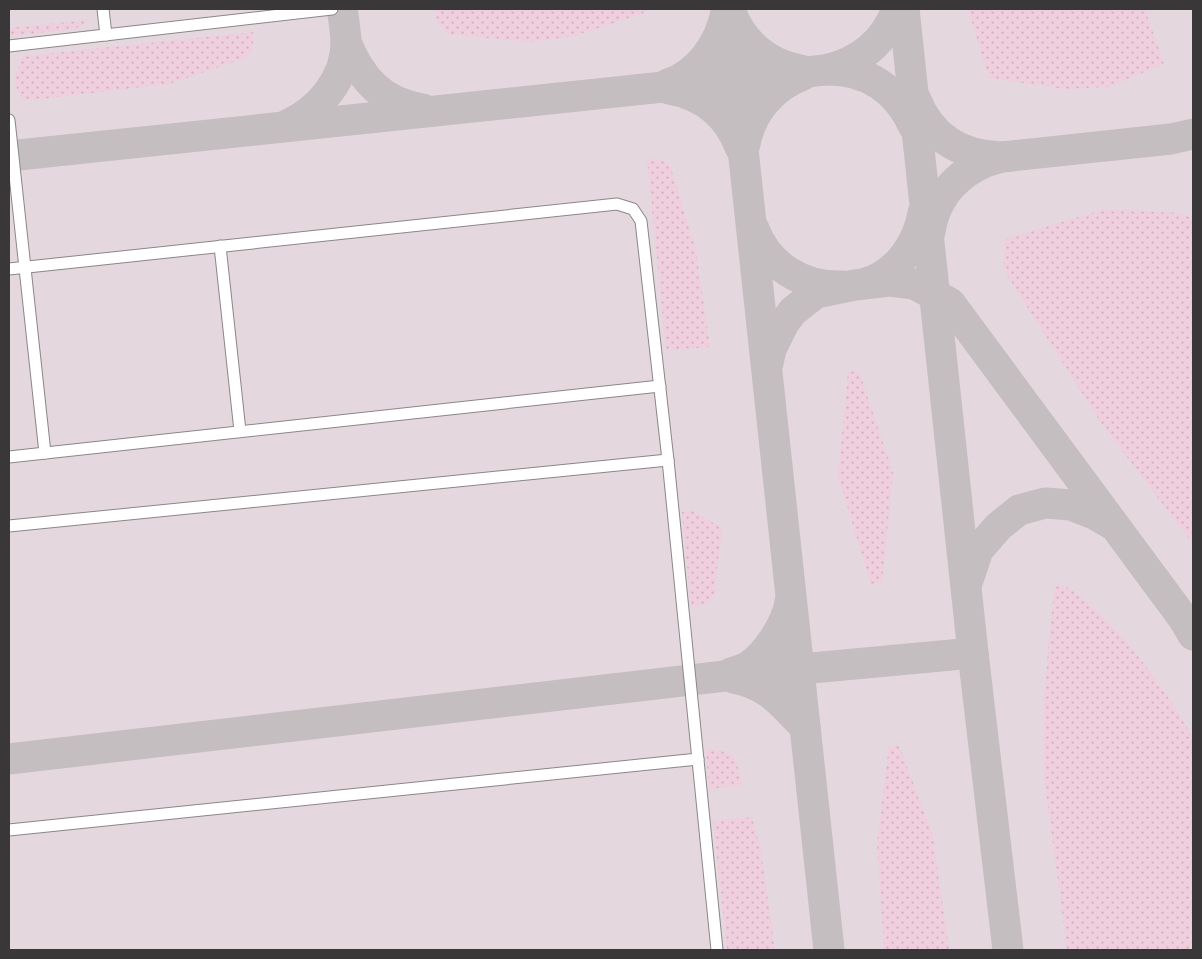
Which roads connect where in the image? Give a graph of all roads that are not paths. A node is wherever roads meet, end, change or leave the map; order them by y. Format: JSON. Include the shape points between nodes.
{"nodes":[{"id":1,"x":103,"y":9,"type":"edge"},
{"id":2,"x":332,"y":9,"type":"edge"},
{"id":3,"x":106,"y":35,"type":"junction"},
{"id":4,"x":9,"y":46,"type":"edge"},
{"id":5,"x":9,"y":120,"type":"edge"},
{"id":6,"x":220,"y":246,"type":"junction"},
{"id":7,"x":24,"y":267,"type":"junction"},
{"id":8,"x":9,"y":269,"type":"edge"},
{"id":9,"x":660,"y":386,"type":"junction"},
{"id":10,"x":240,"y":431,"type":"junction"},
{"id":11,"x":45,"y":453,"type":"junction"},
{"id":12,"x":9,"y":457,"type":"edge"},
{"id":13,"x":668,"y":460,"type":"junction"},
{"id":14,"x":9,"y":526,"type":"edge"},
{"id":15,"x":698,"y":759,"type":"junction"},
{"id":16,"x":9,"y":830,"type":"edge"},
{"id":17,"x":717,"y":950,"type":"edge"}],
"edges":[{"from":1,"to":3,"type":"lane"},
{"from":2,"to":3,"type":"lane"},
{"from":3,"to":4,"type":"lane"},
{"from":5,"to":7,"type":"lane"},
{"from":6,"to":7,"type":"lane"},
{"from":6,"to":9,"type":"lane","via":[[617,204],[633,208],[642,221]]},
{"from":6,"to":10,"type":"lane"},
{"from":7,"to":8,"type":"lane"},
{"from":7,"to":11,"type":"lane"},
{"from":9,"to":10,"type":"lane"},
{"from":9,"to":13,"type":"lane"},
{"from":10,"to":11,"type":"lane"},
{"from":11,"to":12,"type":"lane"},
{"from":13,"to":14,"type":"lane"},
{"from":13,"to":15,"type":"lane"},
{"from":15,"to":16,"type":"lane"},
{"from":15,"to":17,"type":"lane"}]}
